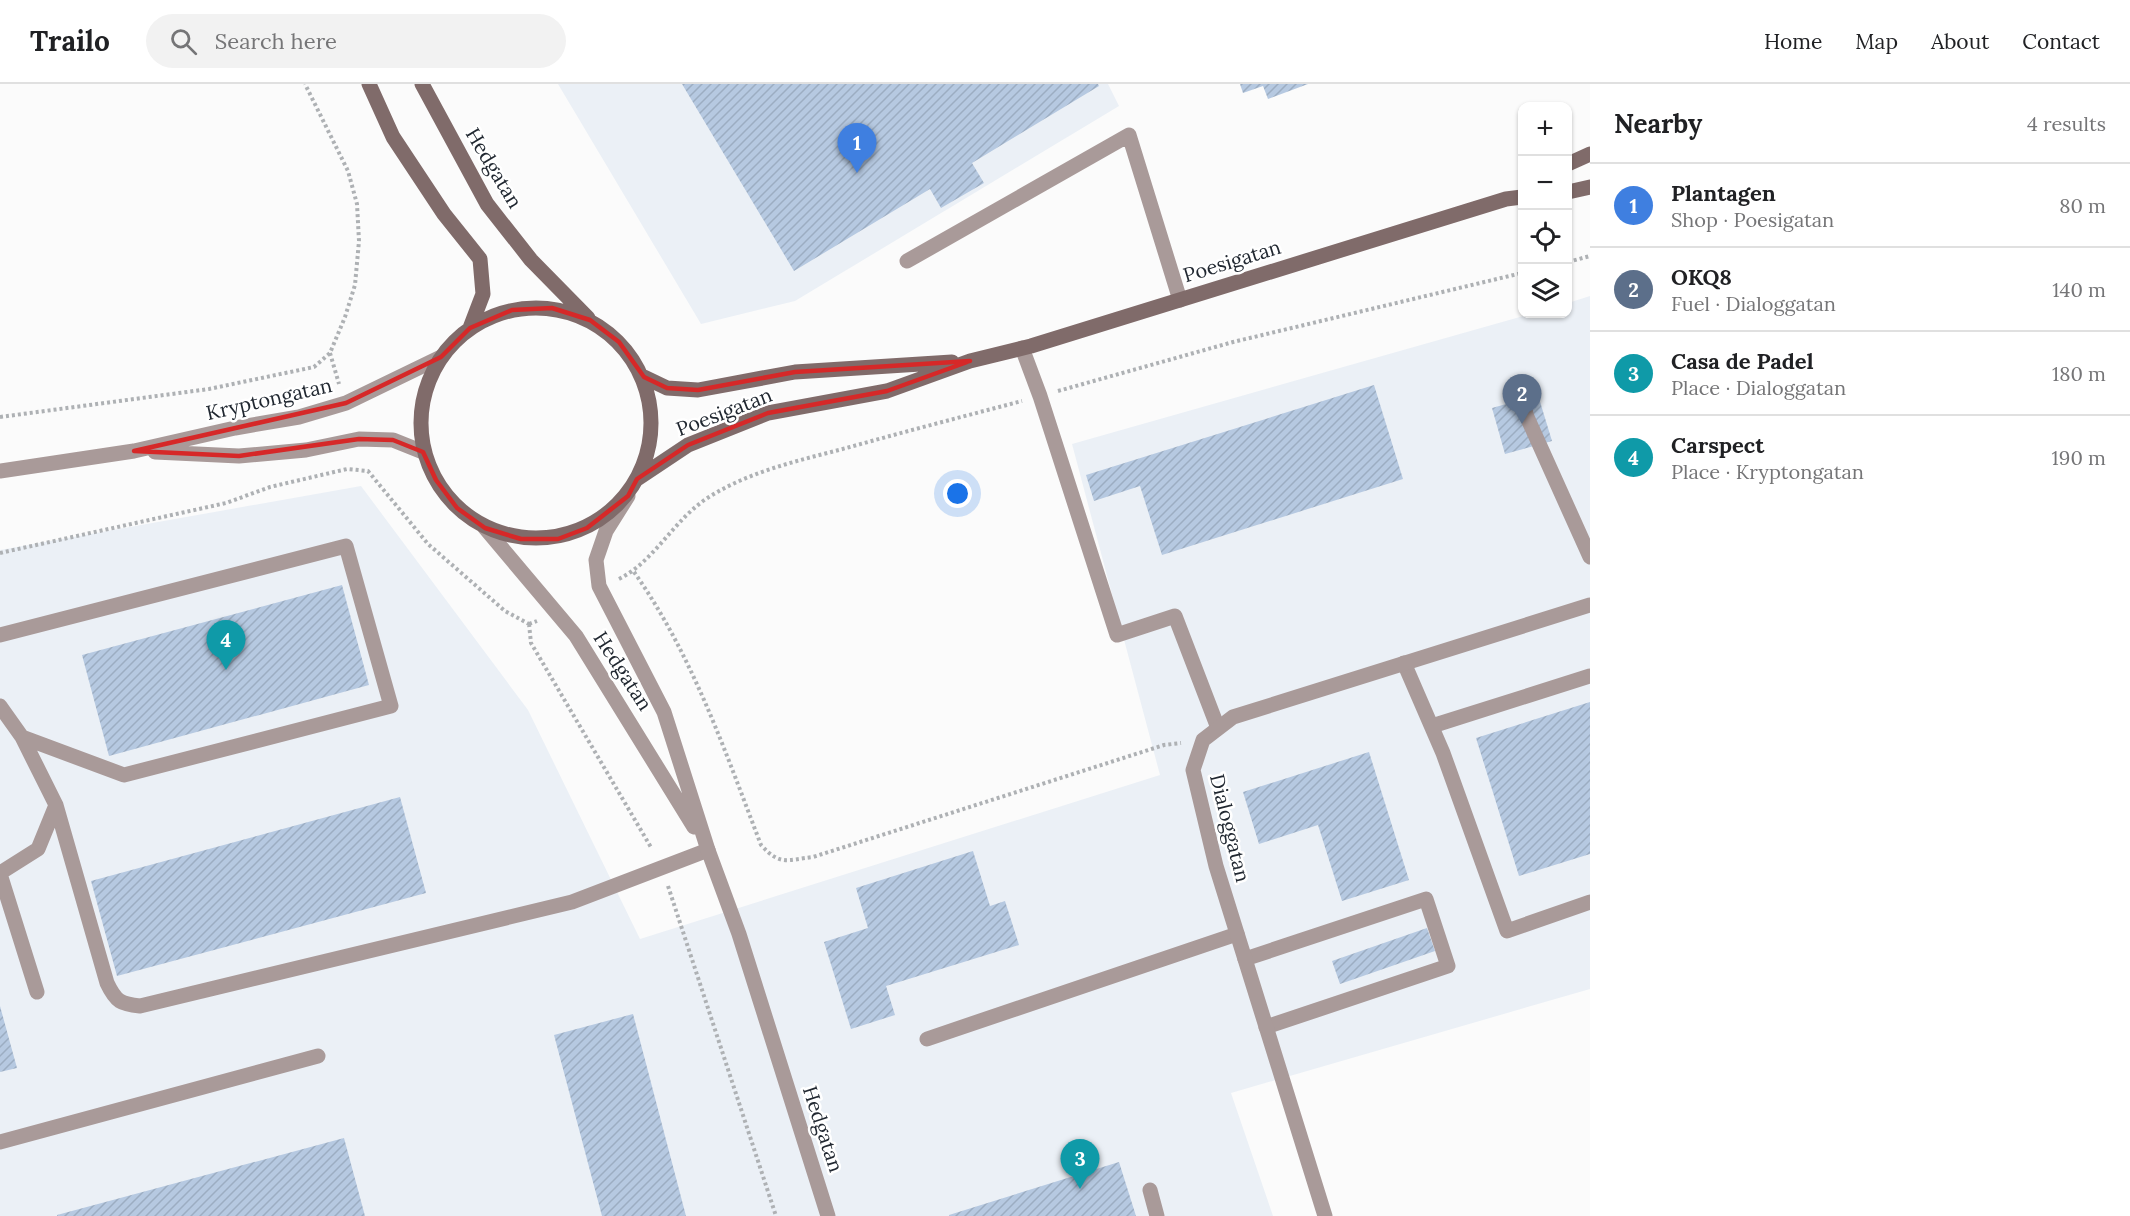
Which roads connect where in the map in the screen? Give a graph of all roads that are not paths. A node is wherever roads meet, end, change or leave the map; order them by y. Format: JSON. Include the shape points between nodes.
{"nodes":[{"id":1,"x":369,"y":84,"type":"edge"},
{"id":2,"x":422,"y":84,"type":"edge"},
{"id":3,"x":1590,"y":154,"type":"edge"},
{"id":4,"x":1572,"y":162,"type":"edge"},
{"id":5,"x":1590,"y":188,"type":"edge"},
{"id":6,"x":1518,"y":191,"type":"edge"},
{"id":7,"x":1572,"y":191,"type":"edge"},
{"id":8,"x":1518,"y":198,"type":"edge"},
{"id":9,"x":1506,"y":199,"type":"junction"},
{"id":10,"x":907,"y":261,"type":"dead end"},
{"id":11,"x":1180,"y":300,"type":"junction"},
{"id":12,"x":590,"y":320,"type":"junction"},
{"id":13,"x":470,"y":328,"type":"junction"},
{"id":14,"x":1022,"y":348,"type":"junction"},
{"id":15,"x":441,"y":357,"type":"junction"},
{"id":16,"x":970,"y":361,"type":"junction"},
{"id":17,"x":644,"y":377,"type":"junction"},
{"id":18,"x":1517,"y":383,"type":"dead end"},
{"id":19,"x":134,"y":451,"type":"junction"},
{"id":20,"x":423,"y":452,"type":"junction"},
{"id":21,"x":0,"y":471,"type":"edge"},
{"id":22,"x":637,"y":479,"type":"junction"},
{"id":23,"x":628,"y":496,"type":"junction"},
{"id":24,"x":485,"y":528,"type":"junction"},
{"id":25,"x":1590,"y":557,"type":"edge"},
{"id":26,"x":1590,"y":605,"type":"edge"},
{"id":27,"x":0,"y":635,"type":"edge"},
{"id":28,"x":1404,"y":663,"type":"junction"},
{"id":29,"x":1590,"y":676,"type":"edge"},
{"id":30,"x":0,"y":706,"type":"edge"},
{"id":31,"x":1432,"y":726,"type":"junction"},
{"id":32,"x":1218,"y":728,"type":"junction"},
{"id":33,"x":22,"y":737,"type":"junction"},
{"id":34,"x":56,"y":805,"type":"junction"},
{"id":35,"x":708,"y":850,"type":"junction"},
{"id":36,"x":0,"y":874,"type":"edge"},
{"id":37,"x":1590,"y":902,"type":"edge"},
{"id":38,"x":1237,"y":934,"type":"junction"},
{"id":39,"x":1245,"y":959,"type":"junction"},
{"id":40,"x":37,"y":992,"type":"dead end"},
{"id":41,"x":1266,"y":1027,"type":"junction"},
{"id":42,"x":927,"y":1039,"type":"dead end"},
{"id":43,"x":318,"y":1056,"type":"dead end"},
{"id":44,"x":0,"y":1142,"type":"edge"},
{"id":45,"x":1150,"y":1190,"type":"dead end"},
{"id":46,"x":828,"y":1216,"type":"edge"},
{"id":47,"x":1157,"y":1216,"type":"edge"},
{"id":48,"x":1325,"y":1216,"type":"edge"}],
"edges":[{"from":1,"to":13,"type":"main road","via":[[393,137],[444,214],[480,259],[483,294]]},
{"from":2,"to":12,"type":"main road","name":"Hedgatan","via":[[486,204],[531,260]]},
{"from":3,"to":4,"type":"main road"},
{"from":5,"to":7,"type":"main road"},
{"from":6,"to":9,"type":"main road","name":"Poesigatan"},
{"from":8,"to":9,"type":"main road","name":"Poesigatan"},
{"from":9,"to":11,"type":"main road","name":"Poesigatan"},
{"from":10,"to":11,"type":"street","via":[[1129,135]]},
{"from":11,"to":14,"type":"main road","name":"Poesigatan"},
{"from":12,"to":13,"type":"main road","via":[[552,308],[512,310]]},
{"from":12,"to":17,"type":"main road","via":[[619,342]]},
{"from":13,"to":15,"type":"main road"},
{"from":14,"to":16,"type":"main road","name":"Poesigatan"},
{"from":14,"to":32,"type":"street","via":[[1117,635],[1175,616]]},
{"from":15,"to":19,"type":"street","name":"Kryptongatan","via":[[337,406]]},
{"from":15,"to":20,"type":"main road","via":[[427,383],[420,415]]},
{"from":16,"to":17,"type":"main road","name":"Poesigatan","via":[[795,372],[698,390],[667,388]]},
{"from":16,"to":22,"type":"main road","name":"Poesigatan","via":[[887,391],[768,413],[688,445]]},
{"from":17,"to":22,"type":"main road","via":[[652,423]]},
{"from":18,"to":25,"type":"street","via":[[1527,417]]},
{"from":19,"to":20,"type":"street","name":"Kryptongatan","via":[[239,456],[306,450],[359,439],[393,440]]},
{"from":19,"to":21,"type":"street","name":"Kryptongatan"},
{"from":20,"to":24,"type":"main road","via":[[436,480],[457,508]]},
{"from":22,"to":23,"type":"main road"},
{"from":23,"to":24,"type":"main road","via":[[587,528],[558,539],[521,539]]},
{"from":23,"to":35,"type":"street","name":"Hedgatan","via":[[606,531],[596,560],[599,586],[664,712]]},
{"from":24,"to":35,"type":"street","name":"Hedgatan","via":[[576,636]]},
{"from":26,"to":28,"type":"street","name":"Dialoggatan"},
{"from":27,"to":33,"type":"street","via":[[346,546],[391,706],[124,775]]},
{"from":28,"to":31,"type":"street"},
{"from":28,"to":32,"type":"street","name":"Dialoggatan","via":[[1233,717]]},
{"from":29,"to":31,"type":"street"},
{"from":30,"to":33,"type":"street"},
{"from":31,"to":37,"type":"street","via":[[1506,931]]},
{"from":32,"to":38,"type":"street","name":"Dialoggatan","via":[[1203,740],[1193,771]]},
{"from":33,"to":34,"type":"street"},
{"from":34,"to":35,"type":"street","via":[[107,983],[113,996],[124,1005],[141,1006],[572,902]]},
{"from":34,"to":36,"type":"street","via":[[38,849]]},
{"from":35,"to":46,"type":"street","name":"Hedgatan","via":[[739,934]]},
{"from":36,"to":40,"type":"street"},
{"from":38,"to":39,"type":"street","name":"Dialoggatan"},
{"from":38,"to":42,"type":"street"},
{"from":39,"to":41,"type":"street","name":"Dialoggatan"},
{"from":39,"to":41,"type":"street","via":[[1426,898],[1448,966]]},
{"from":41,"to":48,"type":"street","name":"Dialoggatan"},
{"from":43,"to":44,"type":"street"},
{"from":45,"to":47,"type":"street"}]}
